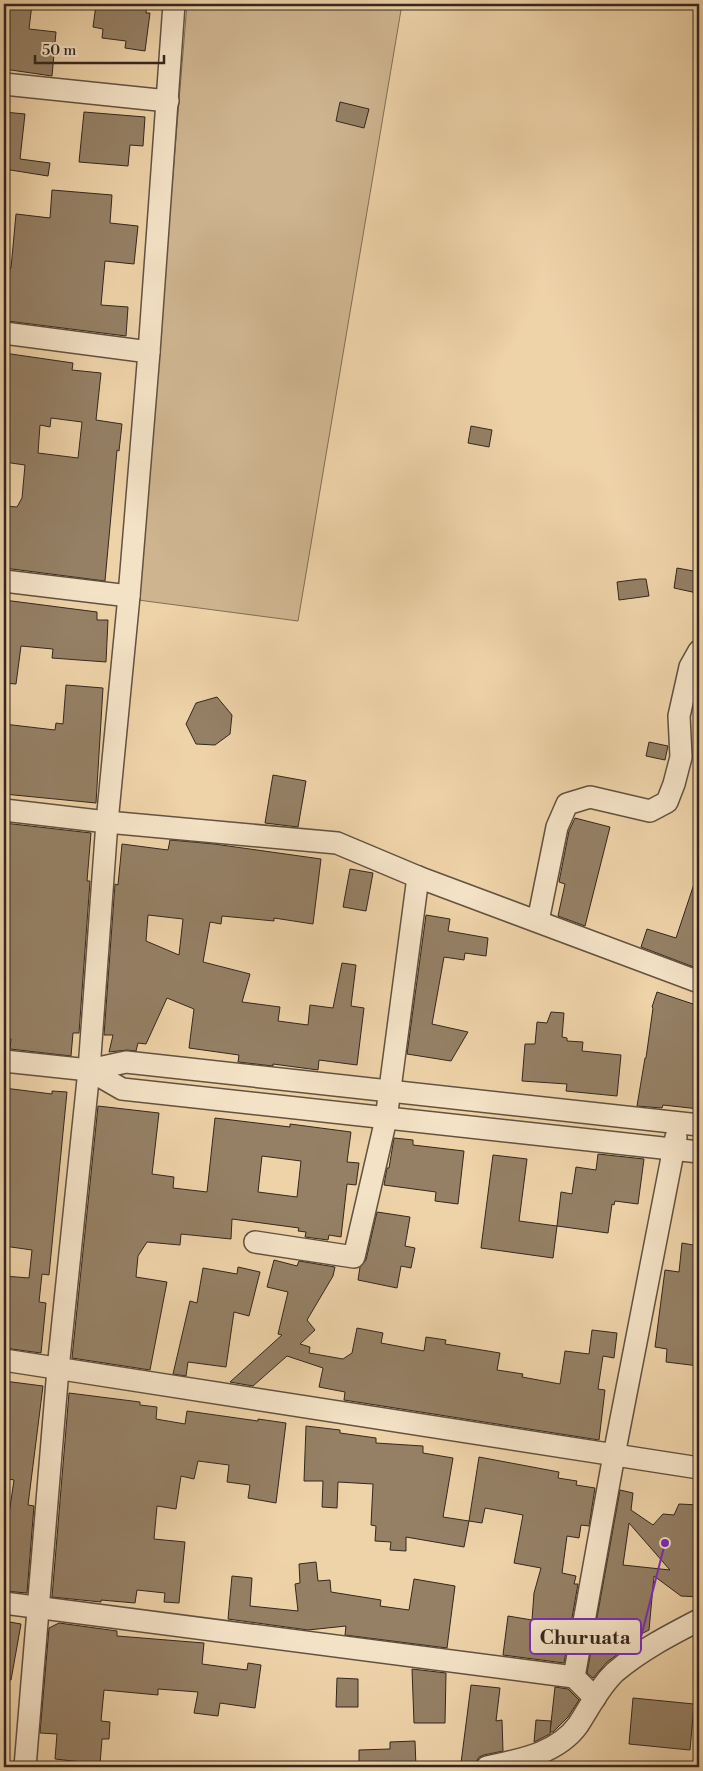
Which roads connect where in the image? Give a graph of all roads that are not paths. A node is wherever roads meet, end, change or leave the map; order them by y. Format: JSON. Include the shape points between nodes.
{"nodes":[{"id":1,"x":174,"y":4,"type":"edge"},
{"id":2,"x":4,"y":84,"type":"edge"},
{"id":3,"x":168,"y":101,"type":"junction"},
{"id":4,"x":4,"y":333,"type":"edge"},
{"id":5,"x":149,"y":352,"type":"junction"},
{"id":6,"x":4,"y":581,"type":"edge"},
{"id":7,"x":129,"y":596,"type":"junction"},
{"id":8,"x":699,"y":651,"type":"edge"},
{"id":9,"x":4,"y":810,"type":"edge"},
{"id":10,"x":107,"y":822,"type":"junction"},
{"id":11,"x":418,"y":877,"type":"junction"},
{"id":12,"x":538,"y":921,"type":"junction"},
{"id":13,"x":699,"y":982,"type":"edge"},
{"id":14,"x":4,"y":1061,"type":"edge"},
{"id":15,"x":89,"y":1070,"type":"junction"},
{"id":16,"x":389,"y":1092,"type":"junction"},
{"id":17,"x":386,"y":1119,"type":"junction"},
{"id":18,"x":689,"y":1124,"type":"edge"},
{"id":19,"x":675,"y":1150,"type":"junction"},
{"id":20,"x":699,"y":1152,"type":"edge"},
{"id":21,"x":255,"y":1242,"type":"dead end"},
{"id":22,"x":4,"y":1360,"type":"edge"},
{"id":23,"x":58,"y":1369,"type":"junction"},
{"id":24,"x":614,"y":1455,"type":"junction"},
{"id":25,"x":699,"y":1468,"type":"edge"},
{"id":26,"x":4,"y":1603,"type":"edge"},
{"id":27,"x":39,"y":1608,"type":"junction"},
{"id":28,"x":699,"y":1620,"type":"edge"},
{"id":29,"x":574,"y":1677,"type":"junction"},
{"id":30,"x":594,"y":1698,"type":"junction"},
{"id":31,"x":25,"y":1767,"type":"edge"},
{"id":32,"x":487,"y":1767,"type":"edge"}],
"edges":[{"from":1,"to":3,"type":"street"},
{"from":2,"to":3,"type":"street"},
{"from":3,"to":5,"type":"street"},
{"from":4,"to":5,"type":"street"},
{"from":5,"to":7,"type":"street"},
{"from":6,"to":7,"type":"street"},
{"from":7,"to":10,"type":"street"},
{"from":8,"to":12,"type":"street","via":[[690,667],[679,716],[681,757],[667,802],[650,811],[590,797],[567,804],[557,827]]},
{"from":9,"to":10,"type":"street"},
{"from":10,"to":11,"type":"street","via":[[336,843]]},
{"from":10,"to":15,"type":"street"},
{"from":11,"to":12,"type":"street"},
{"from":11,"to":16,"type":"street"},
{"from":12,"to":13,"type":"street"},
{"from":14,"to":15,"type":"street"},
{"from":15,"to":16,"type":"street","via":[[126,1062]]},
{"from":15,"to":17,"type":"street","via":[[122,1089]]},
{"from":15,"to":23,"type":"street"},
{"from":16,"to":17,"type":"street"},
{"from":16,"to":18,"type":"street"},
{"from":17,"to":19,"type":"street"},
{"from":17,"to":21,"type":"street","via":[[354,1257]]},
{"from":18,"to":19,"type":"street"},
{"from":19,"to":20,"type":"street"},
{"from":19,"to":24,"type":"street"},
{"from":22,"to":23,"type":"street"},
{"from":23,"to":24,"type":"street"},
{"from":23,"to":27,"type":"street"},
{"from":24,"to":25,"type":"street"},
{"from":24,"to":29,"type":"street"},
{"from":26,"to":27,"type":"street"},
{"from":27,"to":29,"type":"street"},
{"from":27,"to":31,"type":"street"},
{"from":28,"to":30,"type":"street","via":[[646,1648],[614,1674]]},
{"from":29,"to":30,"type":"street"},
{"from":30,"to":32,"type":"street","via":[[577,1726],[562,1742],[522,1760]]}]}
